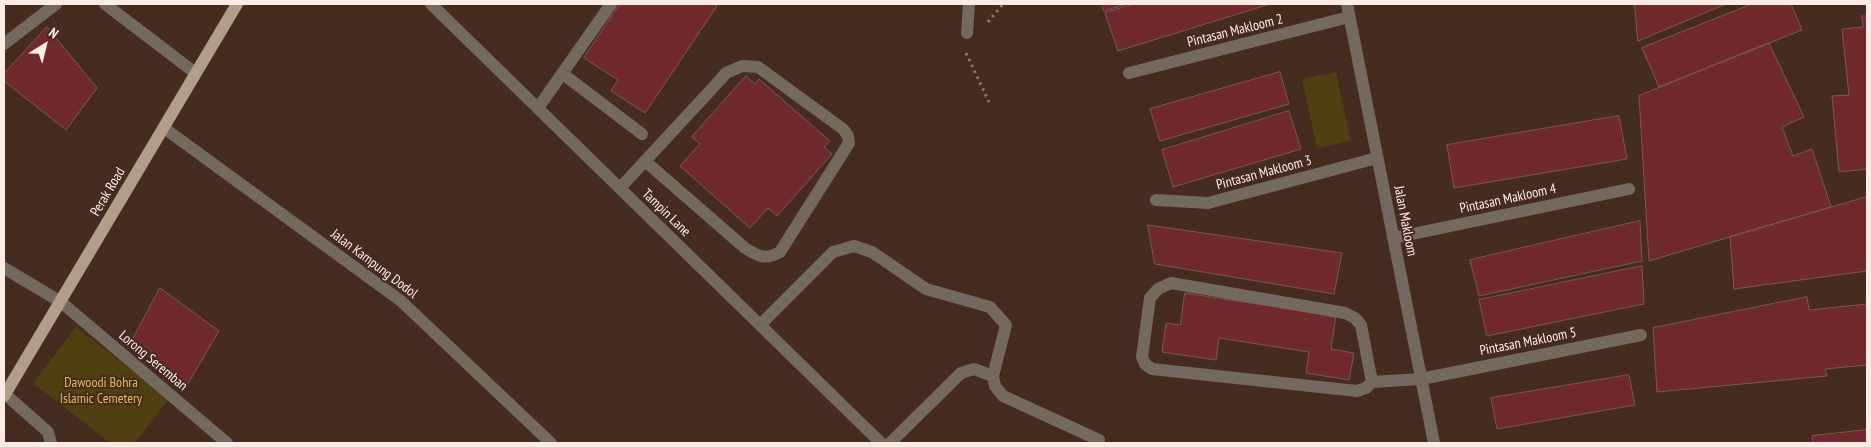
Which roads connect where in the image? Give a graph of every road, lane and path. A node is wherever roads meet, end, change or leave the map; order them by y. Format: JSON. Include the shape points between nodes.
{"nodes":[{"id":1,"x":56,"y":4,"type":"edge"},
{"id":2,"x":105,"y":4,"type":"edge"},
{"id":3,"x":237,"y":4,"type":"edge"},
{"id":4,"x":430,"y":4,"type":"edge"},
{"id":5,"x":611,"y":4,"type":"edge"},
{"id":6,"x":969,"y":4,"type":"edge"},
{"id":7,"x":1347,"y":4,"type":"edge"},
{"id":8,"x":1349,"y":17,"type":"junction"},
{"id":9,"x":967,"y":33,"type":"joint"},
{"id":10,"x":4,"y":44,"type":"edge"},
{"id":11,"x":194,"y":72,"type":"junction"},
{"id":12,"x":1129,"y":73,"type":"dead end"},
{"id":13,"x":563,"y":74,"type":"junction"},
{"id":14,"x":989,"y":102,"type":"dead end"},
{"id":15,"x":538,"y":108,"type":"junction"},
{"id":16,"x":164,"y":128,"type":"junction"},
{"id":17,"x":642,"y":134,"type":"dead end"},
{"id":18,"x":1377,"y":158,"type":"junction"},
{"id":19,"x":645,"y":161,"type":"junction"},
{"id":20,"x":620,"y":188,"type":"junction"},
{"id":21,"x":1629,"y":189,"type":"dead end"},
{"id":22,"x":1156,"y":200,"type":"dead end"},
{"id":23,"x":1393,"y":238,"type":"junction"},
{"id":24,"x":4,"y":268,"type":"edge"},
{"id":25,"x":61,"y":302,"type":"junction"},
{"id":26,"x":760,"y":325,"type":"junction"},
{"id":27,"x":1640,"y":335,"type":"dead end"},
{"id":28,"x":993,"y":376,"type":"junction"},
{"id":29,"x":1421,"y":379,"type":"junction"},
{"id":30,"x":1372,"y":382,"type":"junction"},
{"id":31,"x":4,"y":395,"type":"edge"},
{"id":32,"x":1099,"y":440,"type":"dead end"},
{"id":33,"x":51,"y":443,"type":"edge"},
{"id":34,"x":227,"y":443,"type":"edge"},
{"id":35,"x":551,"y":443,"type":"edge"},
{"id":36,"x":881,"y":443,"type":"edge"},
{"id":37,"x":890,"y":443,"type":"edge"},
{"id":38,"x":1434,"y":443,"type":"edge"}],
"edges":[{"from":1,"to":10,"type":"street"},
{"from":2,"to":11,"type":"street"},
{"from":3,"to":11,"type":"main road","name":"Perak Road"},
{"from":4,"to":15,"type":"street","name":"Tampin Lane"},
{"from":5,"to":13,"type":"street"},
{"from":6,"to":9,"type":"street"},
{"from":7,"to":8,"type":"street","name":"Jalan Makloom"},
{"from":8,"to":12,"type":"street","name":"Pintasan Makloom 2"},
{"from":8,"to":18,"type":"street","name":"Jalan Makloom"},
{"from":9,"to":14,"type":"path","via":[[966,52]]},
{"from":11,"to":16,"type":"main road","name":"Perak Road"},
{"from":13,"to":15,"type":"street"},
{"from":13,"to":17,"type":"street"},
{"from":15,"to":20,"type":"street","name":"Tampin Lane"},
{"from":16,"to":25,"type":"main road","name":"Perak Road"},
{"from":16,"to":35,"type":"street","name":"Jalan Kampung Dodol","via":[[401,301]]},
{"from":18,"to":22,"type":"street","name":"Pintasan Makloom 3","via":[[1208,203]]},
{"from":18,"to":23,"type":"street","name":"Jalan Makloom"},
{"from":19,"to":19,"type":"street","via":[[726,73],[742,66],[758,67],[775,77],[843,129],[849,143],[780,252],[770,258],[759,258],[745,248]]},
{"from":19,"to":20,"type":"street"},
{"from":20,"to":26,"type":"street","name":"Tampin Lane"},
{"from":21,"to":23,"type":"street","name":"Pintasan Makloom 4"},
{"from":23,"to":29,"type":"street","name":"Jalan Makloom"},
{"from":24,"to":25,"type":"street","name":"Lorong Seremban"},
{"from":25,"to":31,"type":"main road","name":"Perak Road"},
{"from":25,"to":34,"type":"street","name":"Lorong Seremban"},
{"from":26,"to":28,"type":"street","via":[[834,252],[854,246],[872,252],[926,289],[990,307],[1006,325]]},
{"from":26,"to":36,"type":"street","name":"Tampin Lane"},
{"from":27,"to":29,"type":"street","name":"Pintasan Makloom 5"},
{"from":28,"to":32,"type":"street","via":[[995,386],[1003,396]]},
{"from":28,"to":37,"type":"street","via":[[974,369],[961,373]]},
{"from":29,"to":30,"type":"street","name":"Pintasan Makloom 5"},
{"from":29,"to":38,"type":"street","name":"Jalan Makloom"},
{"from":30,"to":30,"type":"street","name":"Pintasan Makloom 5","via":[[1357,391],[1152,369],[1142,357],[1150,298],[1171,282],[1345,313],[1360,325]]},
{"from":31,"to":33,"type":"street","via":[[48,432]]}]}
